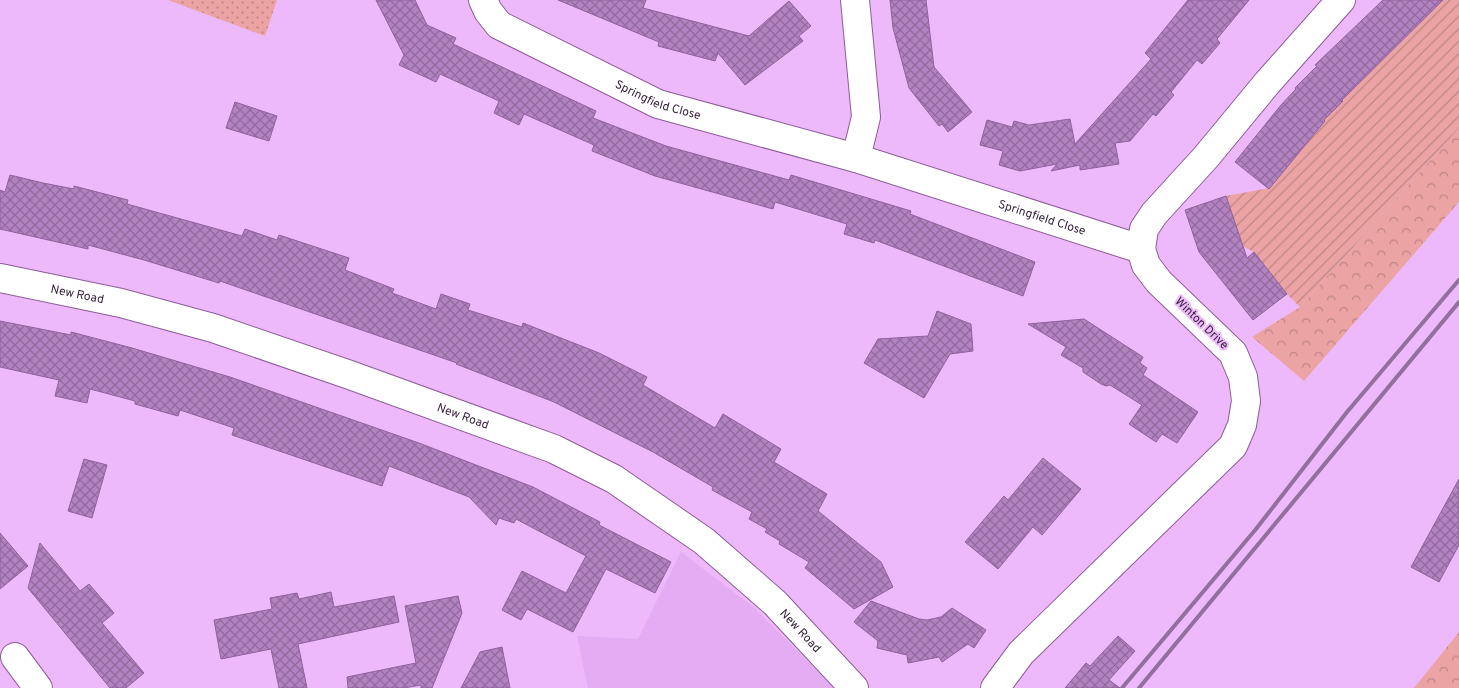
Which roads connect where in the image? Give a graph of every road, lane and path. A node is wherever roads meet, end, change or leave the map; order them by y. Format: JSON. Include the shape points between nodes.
{"nodes":[{"id":1,"x":483,"y":0,"type":"edge"},
{"id":2,"x":855,"y":0,"type":"edge"},
{"id":3,"x":1335,"y":2,"type":"edge"},
{"id":4,"x":856,"y":158,"type":"junction"},
{"id":5,"x":1141,"y":249,"type":"junction"},
{"id":6,"x":0,"y":278,"type":"edge"},
{"id":7,"x":14,"y":657,"type":"dead end"},
{"id":8,"x":38,"y":688,"type":"edge"},
{"id":9,"x":854,"y":688,"type":"edge"},
{"id":10,"x":995,"y":688,"type":"edge"}],
"edges":[{"from":1,"to":4,"type":"street","name":"Springfield Close","via":[[499,25],[658,104]]},
{"from":2,"to":4,"type":"street","via":[[866,117]]},
{"from":3,"to":5,"type":"street","via":[[1206,157],[1154,214],[1144,229]]},
{"from":4,"to":5,"type":"street","name":"Springfield Close"},
{"from":5,"to":10,"type":"street","name":"Winton Drive","via":[[1146,265],[1159,282],[1233,352],[1243,377],[1246,401],[1242,425],[1233,446],[1021,653]]},
{"from":6,"to":9,"type":"street","name":"New Road","via":[[121,303],[213,328],[554,449],[614,479],[704,541],[775,603]]},
{"from":7,"to":8,"type":"street"}]}
